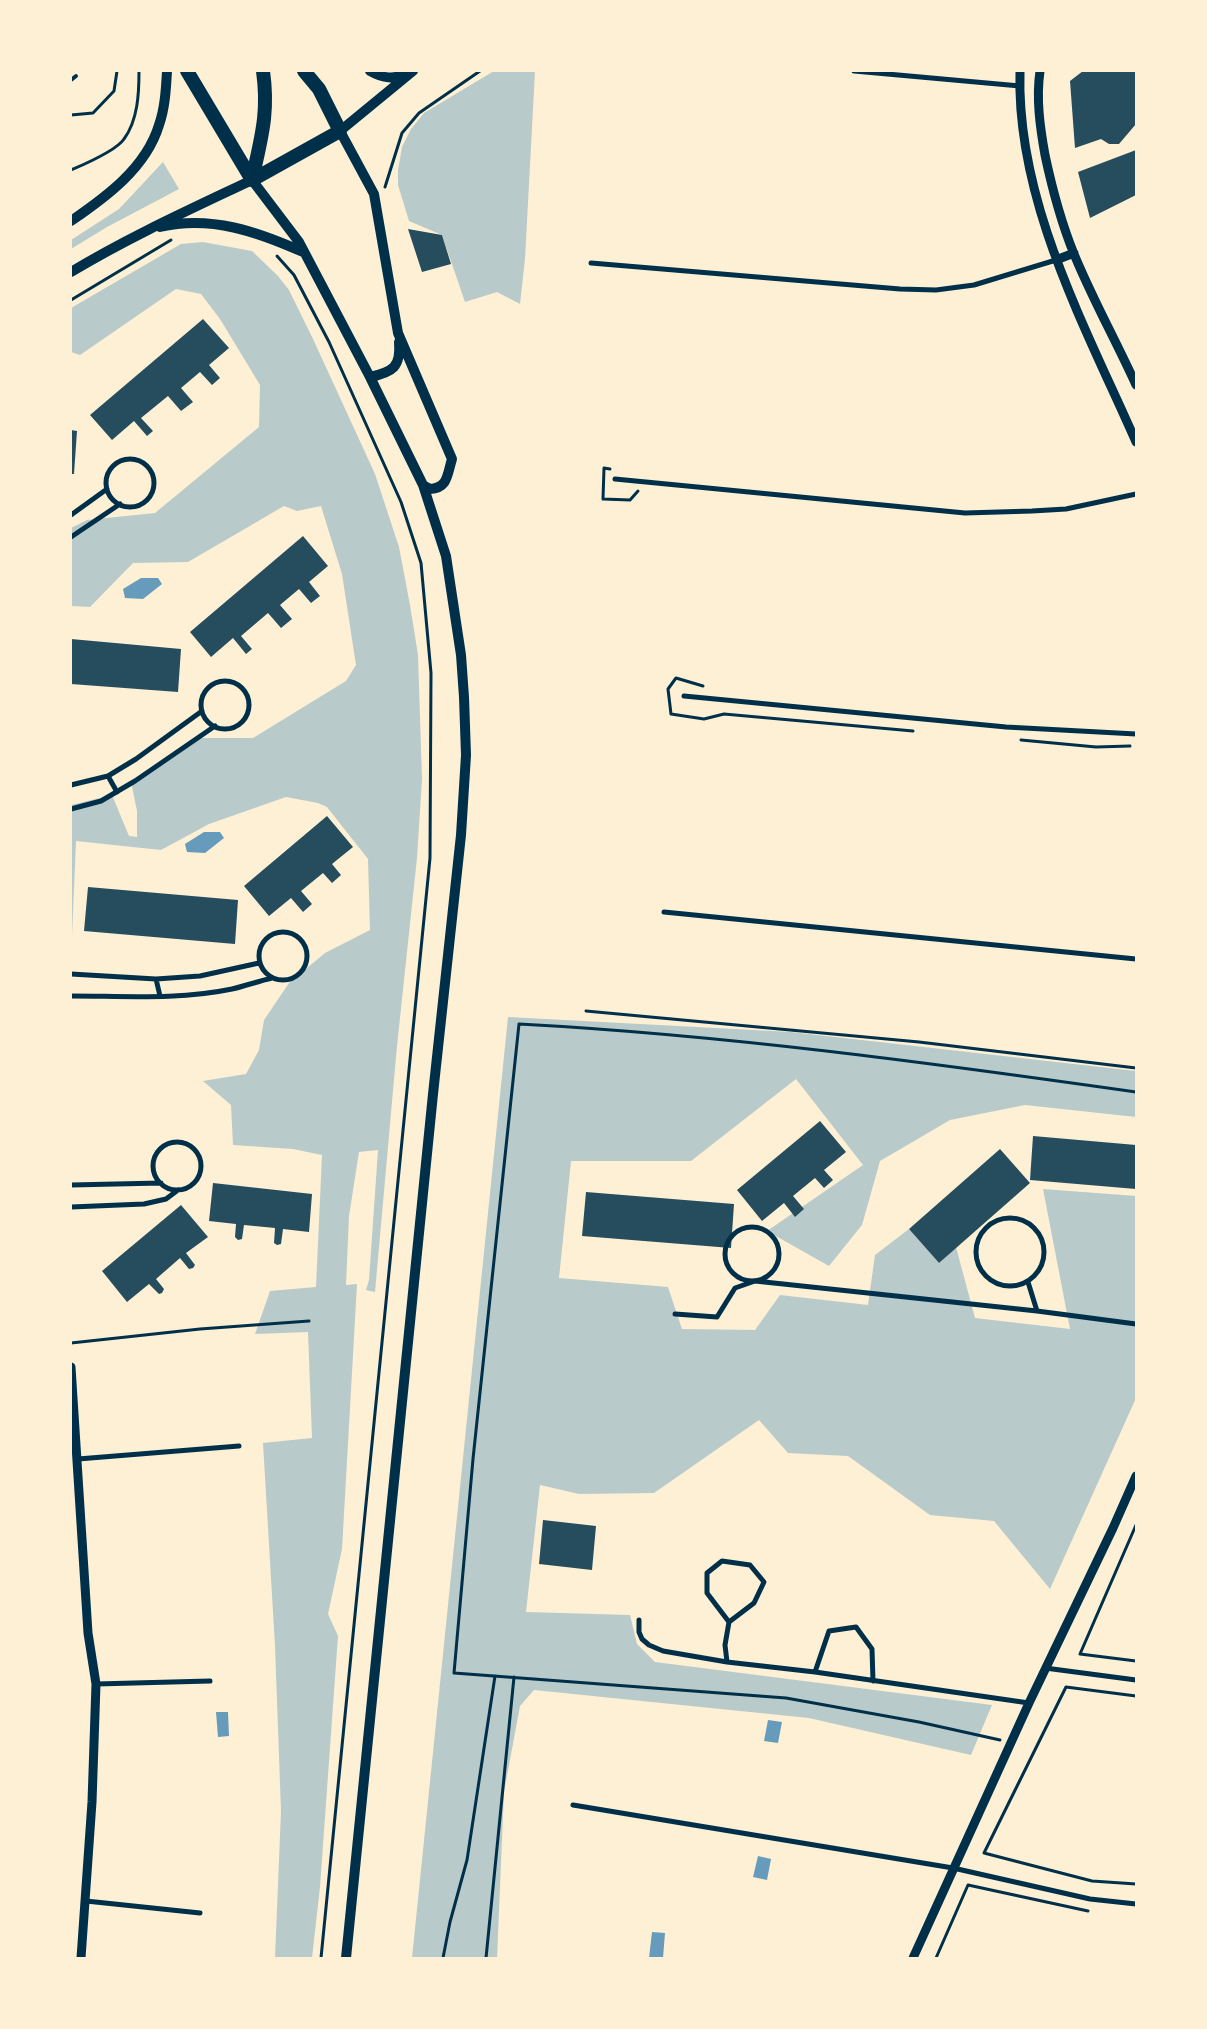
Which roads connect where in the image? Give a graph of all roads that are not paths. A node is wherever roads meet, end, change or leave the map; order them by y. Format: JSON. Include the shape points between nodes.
{"nodes":[{"id":1,"x":167,"y":71,"type":"edge"},
{"id":2,"x":187,"y":71,"type":"edge"},
{"id":3,"x":263,"y":71,"type":"edge"},
{"id":4,"x":304,"y":71,"type":"edge"},
{"id":5,"x":370,"y":71,"type":"edge"},
{"id":6,"x":413,"y":71,"type":"edge"},
{"id":7,"x":854,"y":71,"type":"edge"},
{"id":8,"x":1020,"y":71,"type":"edge"},
{"id":9,"x":1040,"y":71,"type":"edge"},
{"id":10,"x":76,"y":76,"type":"dead end"},
{"id":11,"x":71,"y":80,"type":"edge"},
{"id":12,"x":1020,"y":86,"type":"junction"},
{"id":13,"x":340,"y":131,"type":"junction"},
{"id":14,"x":252,"y":180,"type":"junction"},
{"id":15,"x":71,"y":221,"type":"edge"},
{"id":16,"x":142,"y":232,"type":"junction"},
{"id":17,"x":304,"y":252,"type":"junction"},
{"id":18,"x":1074,"y":254,"type":"junction"},
{"id":19,"x":1056,"y":260,"type":"junction"},
{"id":20,"x":591,"y":263,"type":"dead end"},
{"id":21,"x":71,"y":272,"type":"edge"},
{"id":22,"x":398,"y":333,"type":"junction"},
{"id":23,"x":370,"y":377,"type":"junction"},
{"id":24,"x":1136,"y":385,"type":"edge"},
{"id":25,"x":1136,"y":442,"type":"edge"},
{"id":26,"x":615,"y":479,"type":"dead end"},
{"id":27,"x":423,"y":484,"type":"junction"},
{"id":28,"x":107,"y":489,"type":"junction"},
{"id":29,"x":1136,"y":494,"type":"edge"},
{"id":30,"x":120,"y":504,"type":"junction"},
{"id":31,"x":71,"y":515,"type":"edge"},
{"id":32,"x":71,"y":537,"type":"edge"},
{"id":33,"x":684,"y":696,"type":"dead end"},
{"id":34,"x":202,"y":711,"type":"junction"},
{"id":35,"x":215,"y":726,"type":"junction"},
{"id":36,"x":1136,"y":734,"type":"edge"},
{"id":37,"x":108,"y":776,"type":"junction"},
{"id":38,"x":71,"y":784,"type":"edge"},
{"id":39,"x":117,"y":792,"type":"junction"},
{"id":40,"x":71,"y":809,"type":"edge"},
{"id":41,"x":664,"y":912,"type":"dead end"},
{"id":42,"x":1136,"y":959,"type":"edge"},
{"id":43,"x":259,"y":963,"type":"junction"},
{"id":44,"x":71,"y":974,"type":"edge"},
{"id":45,"x":272,"y":978,"type":"junction"},
{"id":46,"x":156,"y":979,"type":"junction"},
{"id":47,"x":71,"y":996,"type":"edge"},
{"id":48,"x":160,"y":996,"type":"junction"},
{"id":49,"x":161,"y":1183,"type":"junction"},
{"id":50,"x":71,"y":1185,"type":"edge"},
{"id":51,"x":178,"y":1190,"type":"junction"},
{"id":52,"x":71,"y":1207,"type":"edge"},
{"id":53,"x":755,"y":1281,"type":"junction"},
{"id":54,"x":1028,"y":1282,"type":"junction"},
{"id":55,"x":1037,"y":1311,"type":"junction"},
{"id":56,"x":675,"y":1314,"type":"dead end"},
{"id":57,"x":1136,"y":1324,"type":"edge"},
{"id":58,"x":71,"y":1366,"type":"edge"},
{"id":59,"x":239,"y":1446,"type":"dead end"},
{"id":60,"x":78,"y":1459,"type":"junction"},
{"id":61,"x":1136,"y":1476,"type":"edge"},
{"id":62,"x":638,"y":1620,"type":"dead end"},
{"id":63,"x":730,"y":1622,"type":"junction"},
{"id":64,"x":727,"y":1662,"type":"junction"},
{"id":65,"x":1045,"y":1668,"type":"junction"},
{"id":66,"x":815,"y":1672,"type":"junction"},
{"id":67,"x":1136,"y":1680,"type":"edge"},
{"id":68,"x":210,"y":1681,"type":"dead end"},
{"id":69,"x":873,"y":1681,"type":"junction"},
{"id":70,"x":96,"y":1684,"type":"junction"},
{"id":71,"x":1029,"y":1703,"type":"junction"},
{"id":72,"x":572,"y":1805,"type":"dead end"},
{"id":73,"x":953,"y":1868,"type":"junction"},
{"id":74,"x":86,"y":1901,"type":"junction"},
{"id":75,"x":1136,"y":1904,"type":"edge"},
{"id":76,"x":200,"y":1913,"type":"dead end"},
{"id":77,"x":81,"y":1958,"type":"edge"},
{"id":78,"x":346,"y":1958,"type":"edge"},
{"id":79,"x":913,"y":1958,"type":"edge"}],
"edges":[{"from":1,"to":15,"type":"main road","via":[[164,105],[149,149],[106,197]]},
{"from":2,"to":14,"type":"highway"},
{"from":3,"to":14,"type":"highway","via":[[265,122]]},
{"from":4,"to":13,"type":"highway","via":[[319,89]]},
{"from":5,"to":6,"type":"main road","via":[[388,78]]},
{"from":6,"to":13,"type":"main road"},
{"from":7,"to":12,"type":"street"},
{"from":8,"to":12,"type":"street"},
{"from":9,"to":18,"type":"street","via":[[1037,87],[1040,128],[1050,178]]},
{"from":10,"to":11,"type":"lane"},
{"from":12,"to":19,"type":"street","via":[[1027,158]]},
{"from":13,"to":14,"type":"highway"},
{"from":13,"to":22,"type":"main road","via":[[374,194]]},
{"from":14,"to":16,"type":"main road"},
{"from":14,"to":17,"type":"main road"},
{"from":16,"to":17,"type":"main road","via":[[181,223],[228,226],[266,236]]},
{"from":16,"to":21,"type":"main road"},
{"from":17,"to":23,"type":"main road"},
{"from":18,"to":19,"type":"street"},
{"from":18,"to":24,"type":"street"},
{"from":19,"to":20,"type":"street","via":[[974,285],[936,290]]},
{"from":19,"to":25,"type":"street"},
{"from":22,"to":23,"type":"main road","via":[[398,363],[386,374]]},
{"from":22,"to":27,"type":"main road","via":[[452,459],[444,484],[439,489],[430,489]]},
{"from":23,"to":27,"type":"main road"},
{"from":26,"to":29,"type":"street","via":[[965,513],[1066,508]]},
{"from":27,"to":78,"type":"main road","via":[[446,556],[461,655],[466,755],[461,835]]},
{"from":28,"to":30,"type":"street"},
{"from":28,"to":30,"type":"street","via":[[108,473],[119,462],[134,459],[148,467],[154,481],[150,496],[138,505]]},
{"from":28,"to":31,"type":"street"},
{"from":30,"to":32,"type":"street"},
{"from":33,"to":36,"type":"street","via":[[1006,727]]},
{"from":34,"to":35,"type":"street"},
{"from":34,"to":35,"type":"street","via":[[203,695],[214,684],[230,681],[243,689],[249,703],[246,718],[234,727]]},
{"from":34,"to":37,"type":"street"},
{"from":35,"to":39,"type":"street"},
{"from":37,"to":38,"type":"street"},
{"from":37,"to":39,"type":"street"},
{"from":39,"to":40,"type":"street","via":[[101,801]]},
{"from":41,"to":42,"type":"street"},
{"from":43,"to":45,"type":"street"},
{"from":43,"to":45,"type":"street","via":[[260,947],[271,936],[287,933],[300,940],[306,955],[303,969],[291,979]]},
{"from":43,"to":46,"type":"street","via":[[200,976]]},
{"from":44,"to":46,"type":"street"},
{"from":45,"to":48,"type":"street","via":[[231,989]]},
{"from":46,"to":48,"type":"street"},
{"from":47,"to":48,"type":"street"},
{"from":49,"to":50,"type":"street"},
{"from":49,"to":51,"type":"street","via":[[166,1188]]},
{"from":49,"to":51,"type":"street","via":[[154,1172],[155,1157],[160,1150],[174,1142],[189,1145],[199,1156],[201,1172],[192,1184]]},
{"from":51,"to":52,"type":"street","via":[[166,1199],[144,1204]]},
{"from":53,"to":53,"type":"street","via":[[776,1267],[779,1250],[771,1234],[755,1227],[737,1231],[731,1237],[725,1254],[730,1270],[737,1276]]},
{"from":53,"to":55,"type":"street"},
{"from":53,"to":56,"type":"street","via":[[736,1288],[717,1317]]},
{"from":54,"to":54,"type":"street","via":[[1042,1266],[1045,1255],[1040,1234],[1033,1225],[1012,1217],[991,1223],[978,1240],[976,1252],[984,1274],[1004,1286]]},
{"from":54,"to":55,"type":"street"},
{"from":55,"to":57,"type":"street"},
{"from":58,"to":60,"type":"street"},
{"from":59,"to":60,"type":"street"},
{"from":60,"to":70,"type":"street","via":[[88,1633]]},
{"from":61,"to":65,"type":"street"},
{"from":62,"to":64,"type":"street","via":[[639,1632],[649,1645],[663,1651]]},
{"from":63,"to":63,"type":"street","via":[[754,1603],[764,1582],[750,1565],[722,1561],[706,1573],[707,1593]]},
{"from":63,"to":64,"type":"street","via":[[725,1645]]},
{"from":64,"to":66,"type":"street"},
{"from":65,"to":67,"type":"street"},
{"from":65,"to":71,"type":"street"},
{"from":66,"to":69,"type":"street"},
{"from":66,"to":69,"type":"street","via":[[829,1631],[856,1628],[872,1649]]},
{"from":68,"to":70,"type":"street"},
{"from":69,"to":71,"type":"street"},
{"from":70,"to":74,"type":"street"},
{"from":71,"to":73,"type":"street"},
{"from":72,"to":73,"type":"street"},
{"from":73,"to":75,"type":"street","via":[[1090,1899]]},
{"from":73,"to":79,"type":"street"},
{"from":74,"to":76,"type":"street"},
{"from":74,"to":77,"type":"street"}]}
